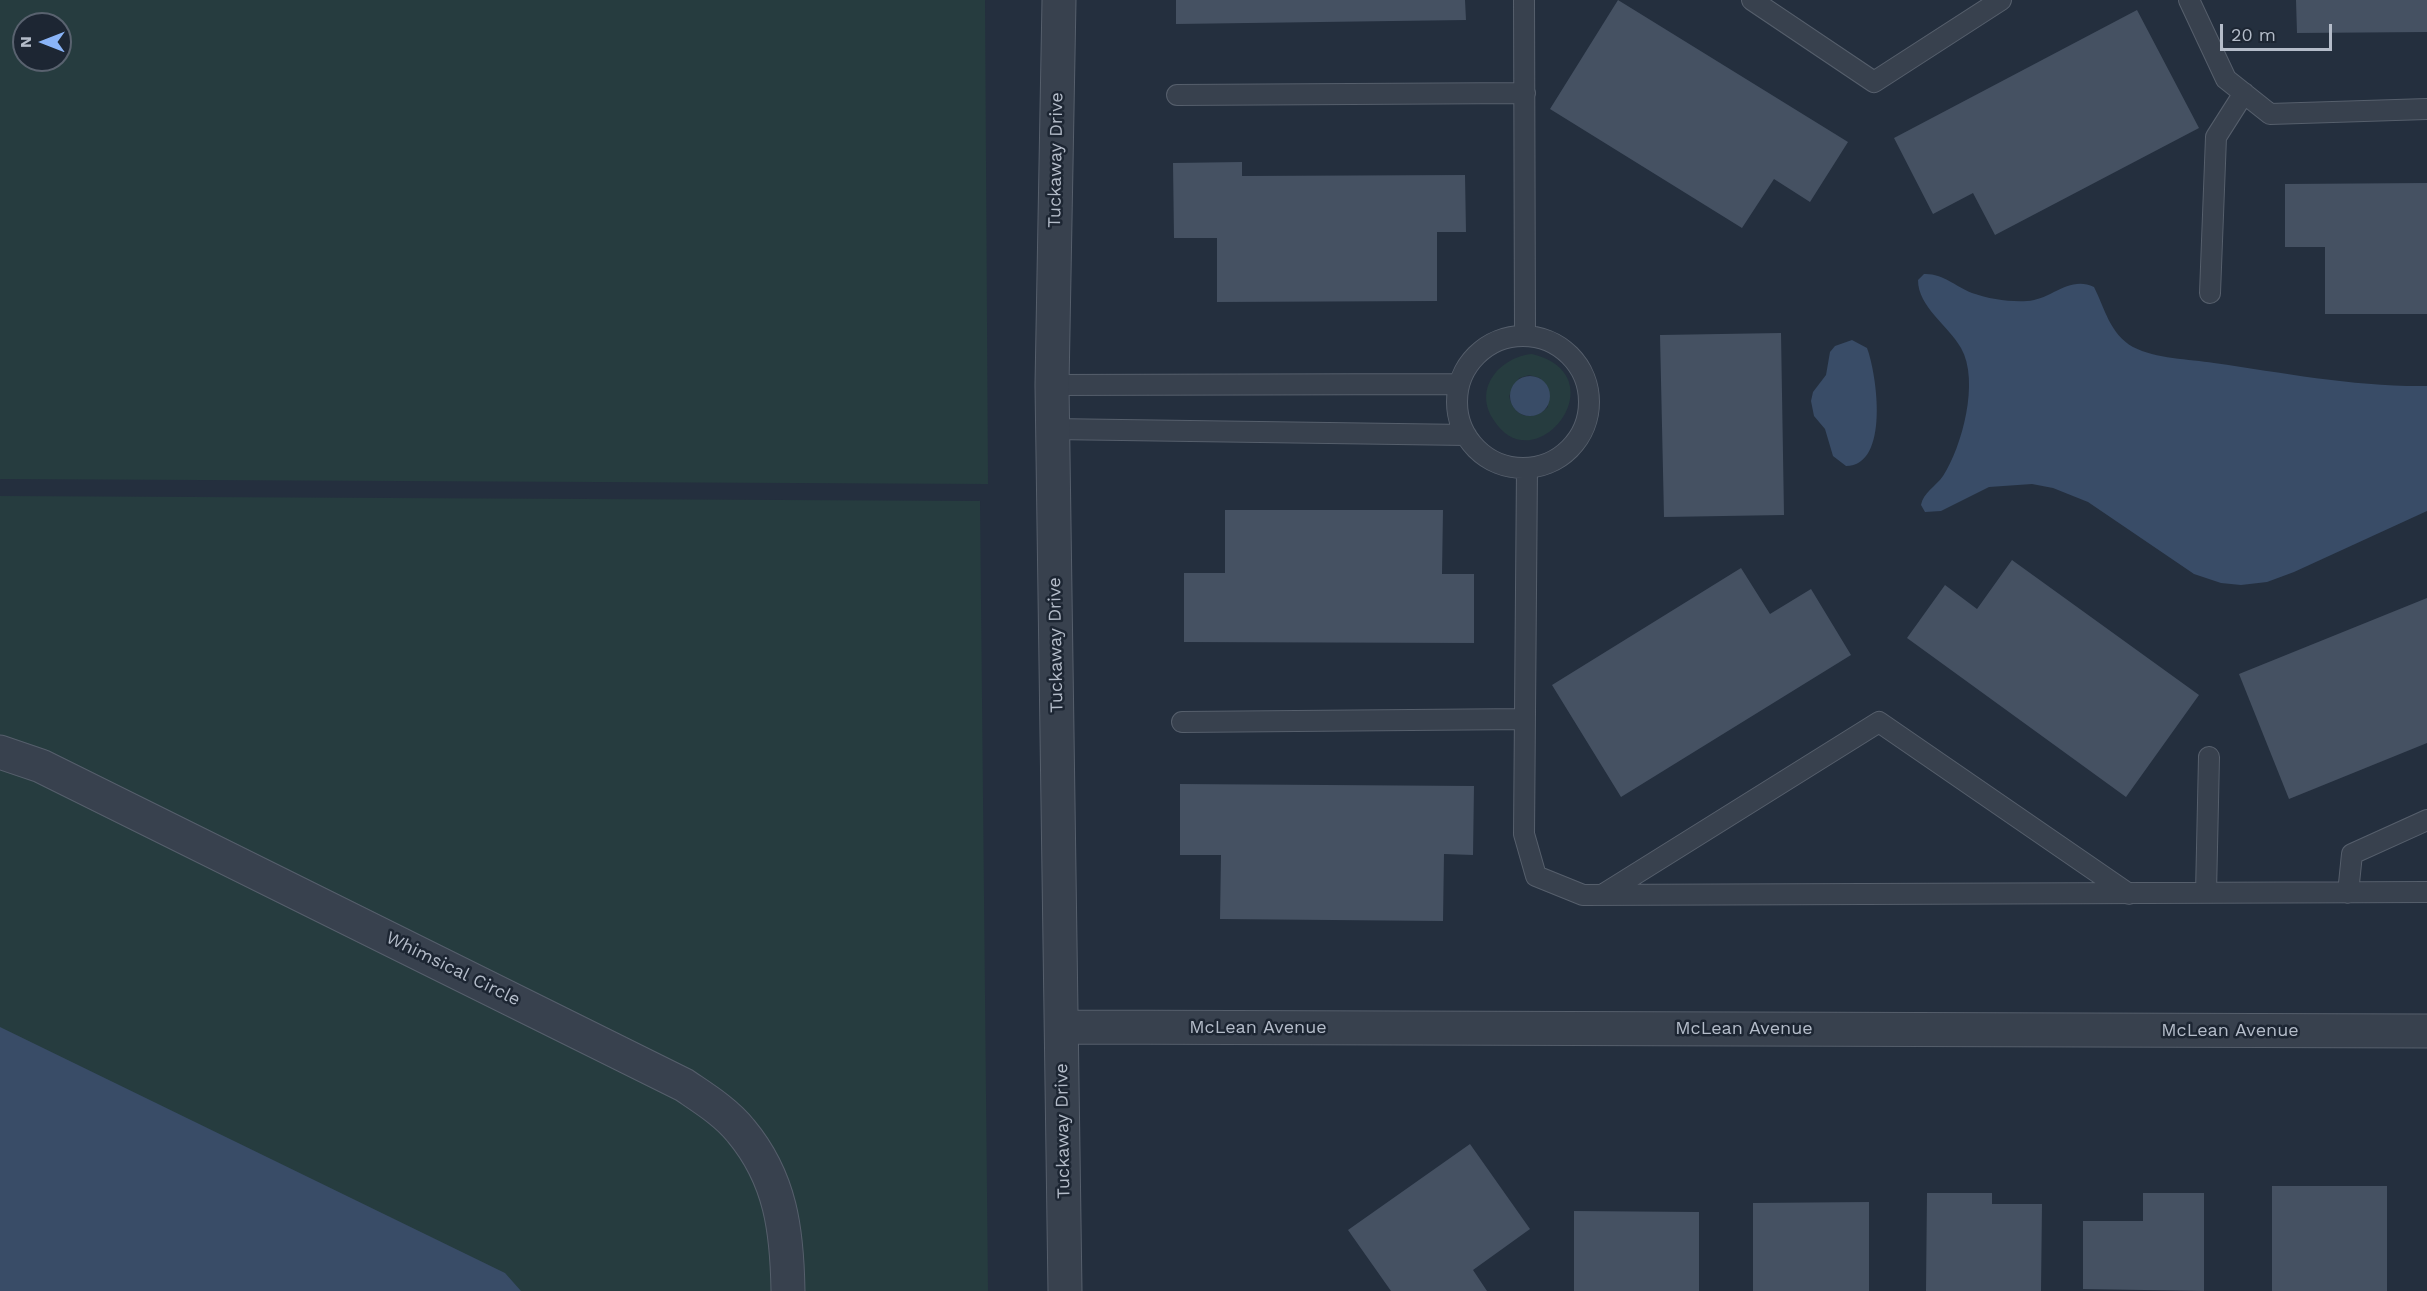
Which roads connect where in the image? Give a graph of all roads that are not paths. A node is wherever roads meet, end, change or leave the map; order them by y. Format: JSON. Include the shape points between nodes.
{"nodes":[{"id":1,"x":1059,"y":0,"type":"edge"},
{"id":2,"x":1524,"y":0,"type":"edge"},
{"id":3,"x":1752,"y":0,"type":"edge"},
{"id":4,"x":2001,"y":0,"type":"edge"},
{"id":5,"x":2188,"y":0,"type":"edge"},
{"id":6,"x":1525,"y":93,"type":"junction"},
{"id":7,"x":2244,"y":93,"type":"junction"},
{"id":8,"x":1177,"y":95,"type":"dead end"},
{"id":9,"x":2427,"y":109,"type":"edge"},
{"id":10,"x":2210,"y":293,"type":"dead end"},
{"id":11,"x":1525,"y":335,"type":"junction"},
{"id":12,"x":1459,"y":384,"type":"junction"},
{"id":13,"x":1052,"y":385,"type":"junction"},
{"id":14,"x":1053,"y":429,"type":"junction"},
{"id":15,"x":1466,"y":435,"type":"junction"},
{"id":16,"x":1527,"y":468,"type":"junction"},
{"id":17,"x":1526,"y":719,"type":"junction"},
{"id":18,"x":1182,"y":722,"type":"dead end"},
{"id":19,"x":0,"y":752,"type":"edge"},
{"id":20,"x":2209,"y":757,"type":"dead end"},
{"id":21,"x":2427,"y":820,"type":"edge"},
{"id":22,"x":2427,"y":892,"type":"edge"},
{"id":23,"x":2206,"y":893,"type":"junction"},
{"id":24,"x":2348,"y":893,"type":"junction"},
{"id":25,"x":2129,"y":894,"type":"junction"},
{"id":26,"x":1602,"y":896,"type":"junction"},
{"id":27,"x":1062,"y":1028,"type":"junction"},
{"id":28,"x":2427,"y":1031,"type":"edge"},
{"id":29,"x":788,"y":1291,"type":"edge"},
{"id":30,"x":1065,"y":1291,"type":"edge"}],
"edges":[{"from":1,"to":13,"type":"street","name":"Tuckaway Drive"},
{"from":2,"to":6,"type":"lane"},
{"from":3,"to":4,"type":"lane","via":[[1874,82]]},
{"from":5,"to":7,"type":"lane","via":[[2226,79]]},
{"from":6,"to":8,"type":"lane"},
{"from":6,"to":11,"type":"lane"},
{"from":7,"to":9,"type":"lane","via":[[2270,114]]},
{"from":7,"to":10,"type":"lane","via":[[2216,137]]},
{"from":11,"to":12,"type":"lane","via":[[1502,338],[1482,349],[1466,367]]},
{"from":11,"to":16,"type":"lane","via":[[1556,344],[1573,358],[1589,390],[1588,414],[1580,435],[1568,450],[1549,463]]},
{"from":12,"to":13,"type":"lane"},
{"from":12,"to":15,"type":"lane","via":[[1457,407]]},
{"from":13,"to":14,"type":"street","name":"Tuckaway Drive"},
{"from":14,"to":15,"type":"lane"},
{"from":14,"to":27,"type":"street","name":"Tuckaway Drive"},
{"from":15,"to":16,"type":"lane","via":[[1481,453],[1501,465]]},
{"from":16,"to":17,"type":"lane"},
{"from":17,"to":18,"type":"lane"},
{"from":17,"to":26,"type":"lane","via":[[1524,834],[1536,876],[1583,896]]},
{"from":19,"to":29,"type":"street","name":"Whimsical Circle","via":[[41,766],[684,1085],[740,1129],[758,1154],[777,1195],[787,1239]]},
{"from":20,"to":23,"type":"lane"},
{"from":21,"to":24,"type":"lane","via":[[2352,854]]},
{"from":22,"to":24,"type":"lane"},
{"from":23,"to":24,"type":"lane"},
{"from":23,"to":25,"type":"lane"},
{"from":25,"to":26,"type":"lane"},
{"from":25,"to":26,"type":"lane","via":[[1879,722]]},
{"from":27,"to":28,"type":"street","name":"McLean Avenue"},
{"from":27,"to":30,"type":"street","name":"Tuckaway Drive"}]}
